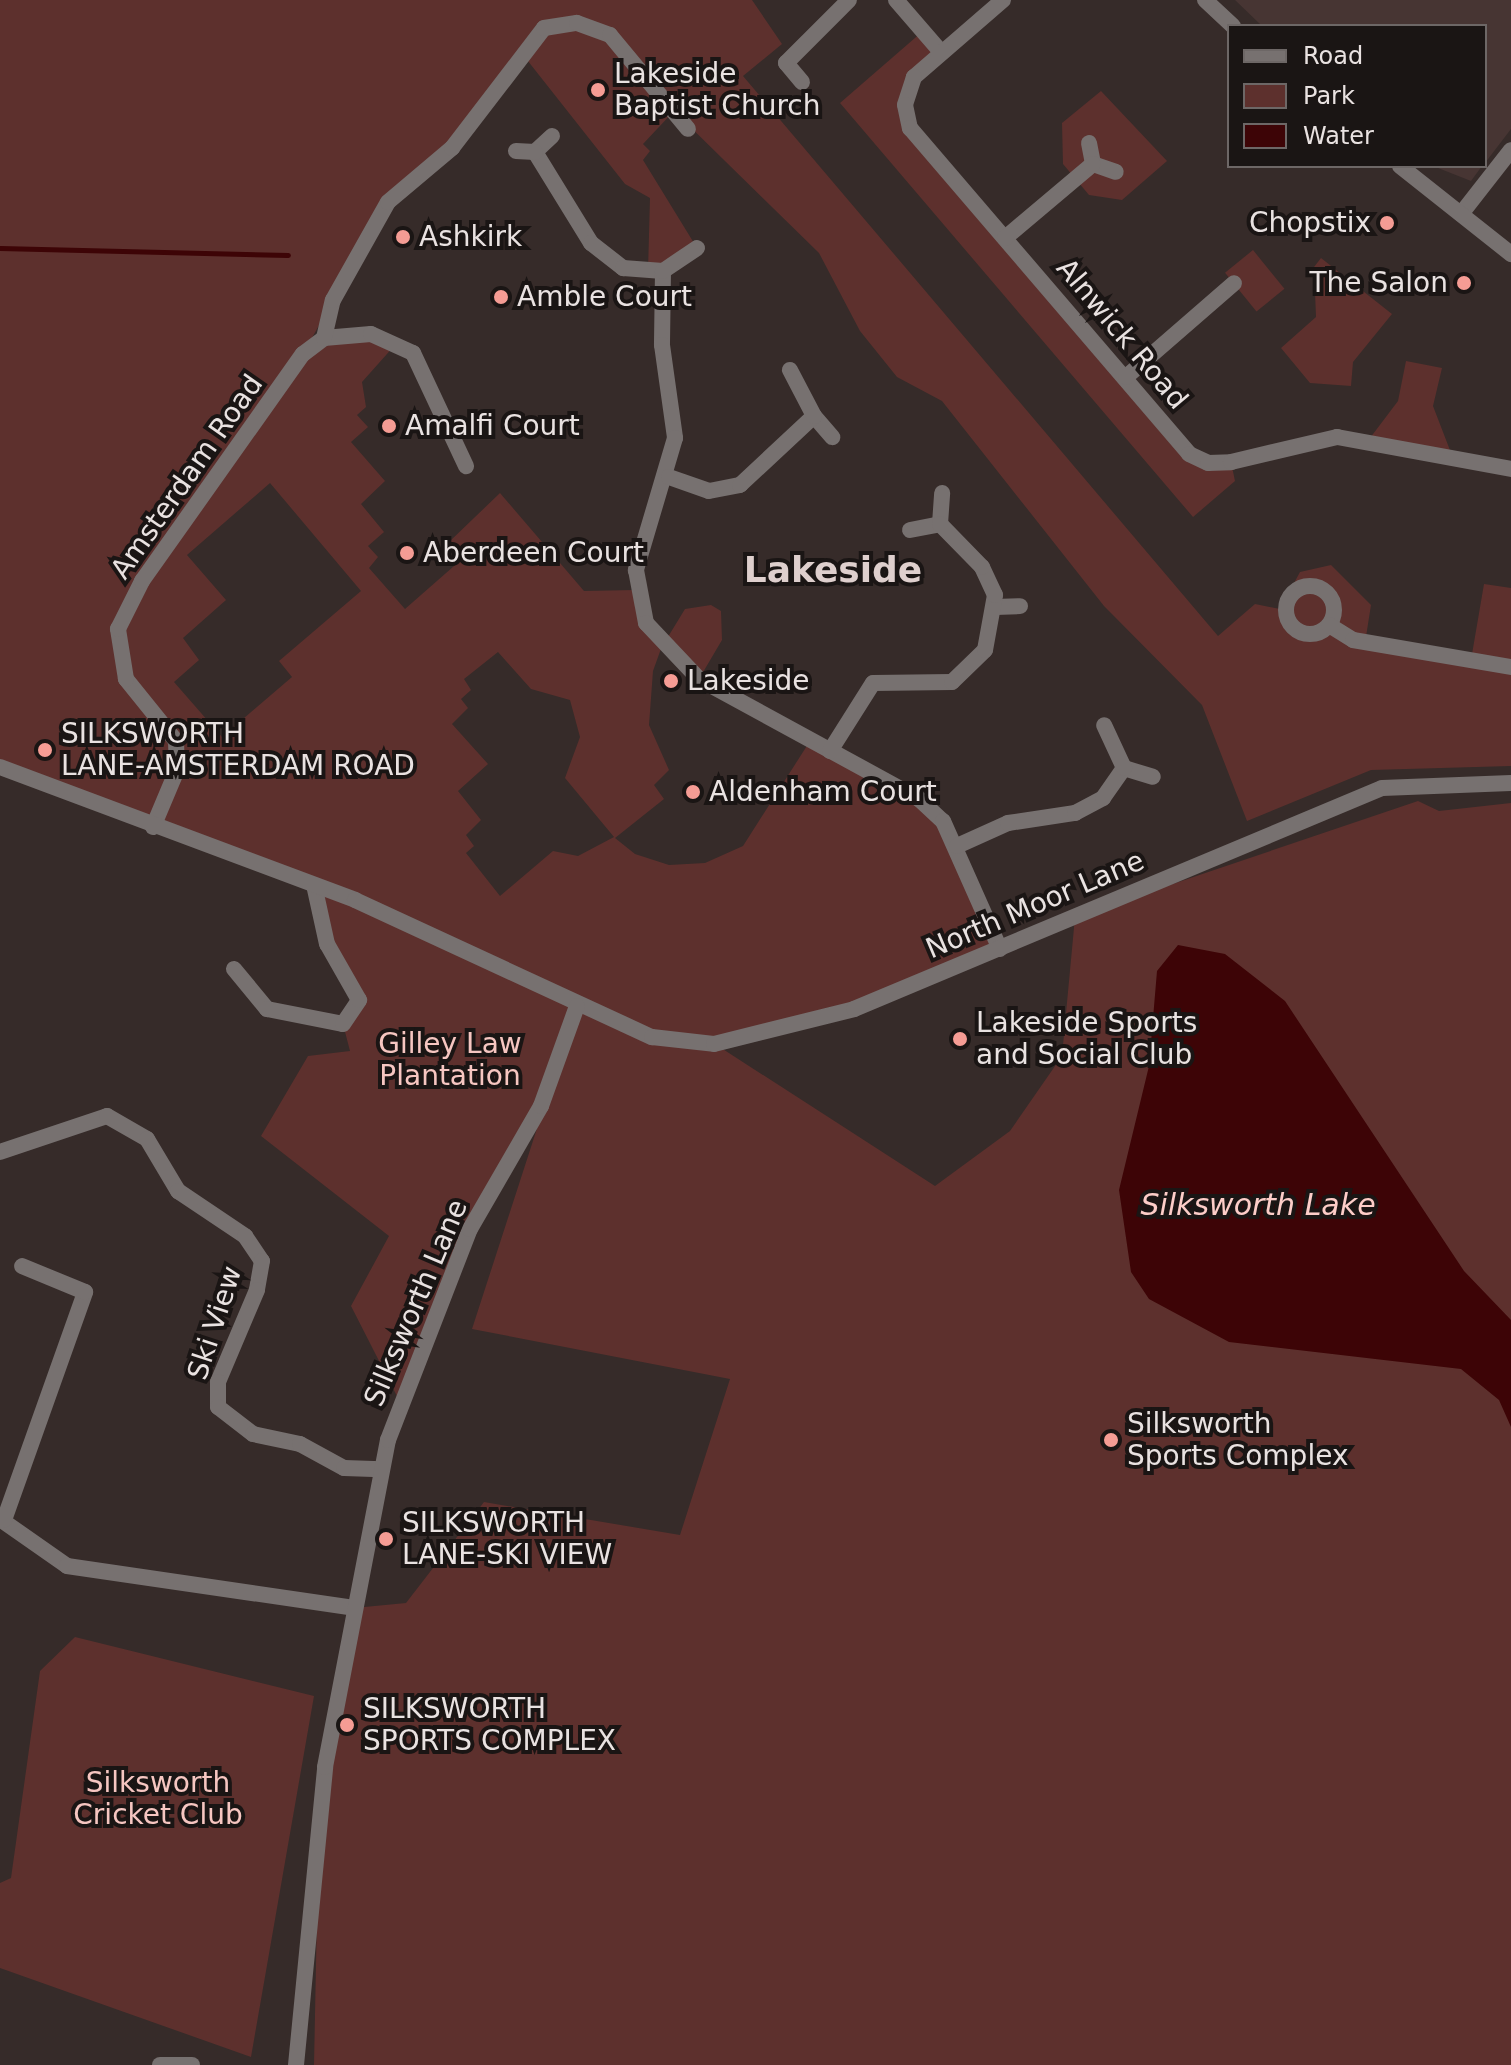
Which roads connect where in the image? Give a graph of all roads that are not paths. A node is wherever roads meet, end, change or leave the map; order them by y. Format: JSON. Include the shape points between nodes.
{"nodes":[{"id":1,"x":849,"y":0,"type":"edge"},
{"id":2,"x":896,"y":0,"type":"edge"},
{"id":3,"x":1003,"y":0,"type":"edge"},
{"id":4,"x":1205,"y":0,"type":"edge"},
{"id":5,"x":1231,"y":24,"type":"edge"},
{"id":6,"x":941,"y":52,"type":"junction"},
{"id":7,"x":802,"y":82,"type":"dead end"},
{"id":8,"x":688,"y":129,"type":"dead end"},
{"id":9,"x":552,"y":136,"type":"dead end"},
{"id":10,"x":1089,"y":143,"type":"dead end"},
{"id":11,"x":1511,"y":150,"type":"edge"},
{"id":12,"x":516,"y":151,"type":"dead end"},
{"id":13,"x":535,"y":152,"type":"junction"},
{"id":14,"x":1093,"y":164,"type":"junction"},
{"id":15,"x":1403,"y":168,"type":"edge"},
{"id":16,"x":1116,"y":172,"type":"dead end"},
{"id":17,"x":1461,"y":214,"type":"junction"},
{"id":18,"x":1005,"y":238,"type":"junction"},
{"id":19,"x":697,"y":248,"type":"dead end"},
{"id":20,"x":1511,"y":254,"type":"edge"},
{"id":21,"x":663,"y":271,"type":"junction"},
{"id":22,"x":1234,"y":283,"type":"dead end"},
{"id":23,"x":324,"y":338,"type":"junction"},
{"id":24,"x":790,"y":370,"type":"dead end"},
{"id":25,"x":1126,"y":377,"type":"junction"},
{"id":26,"x":814,"y":416,"type":"junction"},
{"id":27,"x":832,"y":437,"type":"dead end"},
{"id":28,"x":466,"y":466,"type":"dead end"},
{"id":29,"x":1511,"y":469,"type":"edge"},
{"id":30,"x":669,"y":477,"type":"junction"},
{"id":31,"x":942,"y":493,"type":"dead end"},
{"id":32,"x":940,"y":524,"type":"junction"},
{"id":33,"x":910,"y":530,"type":"dead end"},
{"id":34,"x":1020,"y":606,"type":"dead end"},
{"id":35,"x":995,"y":607,"type":"junction"},
{"id":36,"x":1329,"y":625,"type":"dead end"},
{"id":37,"x":1511,"y":667,"type":"edge"},
{"id":38,"x":1104,"y":725,"type":"dead end"},
{"id":39,"x":830,"y":751,"type":"junction"},
{"id":40,"x":0,"y":767,"type":"edge"},
{"id":41,"x":1124,"y":768,"type":"junction"},
{"id":42,"x":1153,"y":777,"type":"dead end"},
{"id":43,"x":1511,"y":783,"type":"edge"},
{"id":44,"x":153,"y":827,"type":"junction"},
{"id":45,"x":957,"y":846,"type":"junction"},
{"id":46,"x":314,"y":885,"type":"junction"},
{"id":47,"x":1000,"y":949,"type":"junction"},
{"id":48,"x":234,"y":969,"type":"dead end"},
{"id":49,"x":577,"y":1006,"type":"junction"},
{"id":50,"x":0,"y":1152,"type":"edge"},
{"id":51,"x":22,"y":1266,"type":"dead end"},
{"id":52,"x":381,"y":1469,"type":"junction"},
{"id":53,"x":2,"y":1520,"type":"edge"},
{"id":54,"x":354,"y":1608,"type":"junction"},
{"id":55,"x":160,"y":2065,"type":"edge"},
{"id":56,"x":192,"y":2065,"type":"edge"},
{"id":57,"x":296,"y":2065,"type":"edge"}],
"edges":[{"from":1,"to":7,"type":"street","via":[[786,63]]},
{"from":2,"to":6,"type":"street"},
{"from":3,"to":6,"type":"street","name":"Alnwick Road"},
{"from":4,"to":5,"type":"street"},
{"from":6,"to":18,"type":"street","name":"Alnwick Road","via":[[914,77],[905,105],[910,128]]},
{"from":8,"to":23,"type":"street","via":[[610,35],[577,23],[544,28],[452,148],[388,202],[333,300]]},
{"from":9,"to":13,"type":"street"},
{"from":10,"to":14,"type":"street"},
{"from":11,"to":17,"type":"street"},
{"from":12,"to":13,"type":"street"},
{"from":13,"to":21,"type":"street","via":[[604,257]]},
{"from":14,"to":16,"type":"street"},
{"from":14,"to":18,"type":"street"},
{"from":15,"to":17,"type":"street"},
{"from":17,"to":20,"type":"street"},
{"from":18,"to":25,"type":"street","name":"Alnwick Road"},
{"from":19,"to":21,"type":"street"},
{"from":21,"to":30,"type":"street","via":[[662,345],[675,438]]},
{"from":22,"to":25,"type":"street"},
{"from":23,"to":28,"type":"street","via":[[371,334],[413,353]]},
{"from":23,"to":44,"type":"street","name":"Amsterdam Road","via":[[303,354],[142,581],[118,629],[126,679],[176,741],[177,770]]},
{"from":24,"to":26,"type":"street"},
{"from":25,"to":29,"type":"street","name":"Alnwick Road","via":[[1189,454],[1208,463],[1337,437]]},
{"from":26,"to":27,"type":"street"},
{"from":26,"to":30,"type":"street","via":[[740,485],[709,491]]},
{"from":30,"to":39,"type":"street","via":[[636,570],[646,623],[679,662]]},
{"from":31,"to":32,"type":"street"},
{"from":32,"to":33,"type":"street"},
{"from":32,"to":35,"type":"street","via":[[982,567]]},
{"from":34,"to":35,"type":"street"},
{"from":35,"to":39,"type":"street","via":[[985,650],[966,676],[939,686],[873,683]]},
{"from":36,"to":37,"type":"street","via":[[1353,640]]},
{"from":38,"to":41,"type":"street"},
{"from":39,"to":45,"type":"street","via":[[919,799]]},
{"from":40,"to":44,"type":"street"},
{"from":41,"to":42,"type":"street"},
{"from":41,"to":45,"type":"street","via":[[1117,785],[1089,807],[1008,823]]},
{"from":43,"to":47,"type":"street","name":"North Moor Lane","via":[[1382,788]]},
{"from":44,"to":46,"type":"street"},
{"from":45,"to":47,"type":"street"},
{"from":46,"to":48,"type":"street","via":[[327,944],[359,1000],[343,1024],[267,1009]]},
{"from":46,"to":49,"type":"street"},
{"from":47,"to":49,"type":"street","name":"North Moor Lane","via":[[854,1009],[714,1044],[652,1037]]},
{"from":49,"to":52,"type":"street","name":"Silksworth Lane","via":[[541,1106],[470,1229],[426,1333]]},
{"from":50,"to":52,"type":"street","name":"Ski View","via":[[107,1116],[147,1139],[178,1191],[245,1236],[262,1261],[257,1290],[218,1382],[218,1407],[253,1434],[300,1444],[344,1468]]},
{"from":51,"to":53,"type":"street","via":[[85,1292]]},
{"from":52,"to":54,"type":"street","name":"Silksworth Lane"},
{"from":53,"to":54,"type":"street","via":[[67,1566]]},
{"from":54,"to":57,"type":"street","name":"Silksworth Lane","via":[[321,1798]]},
{"from":55,"to":56,"type":"street"}]}
